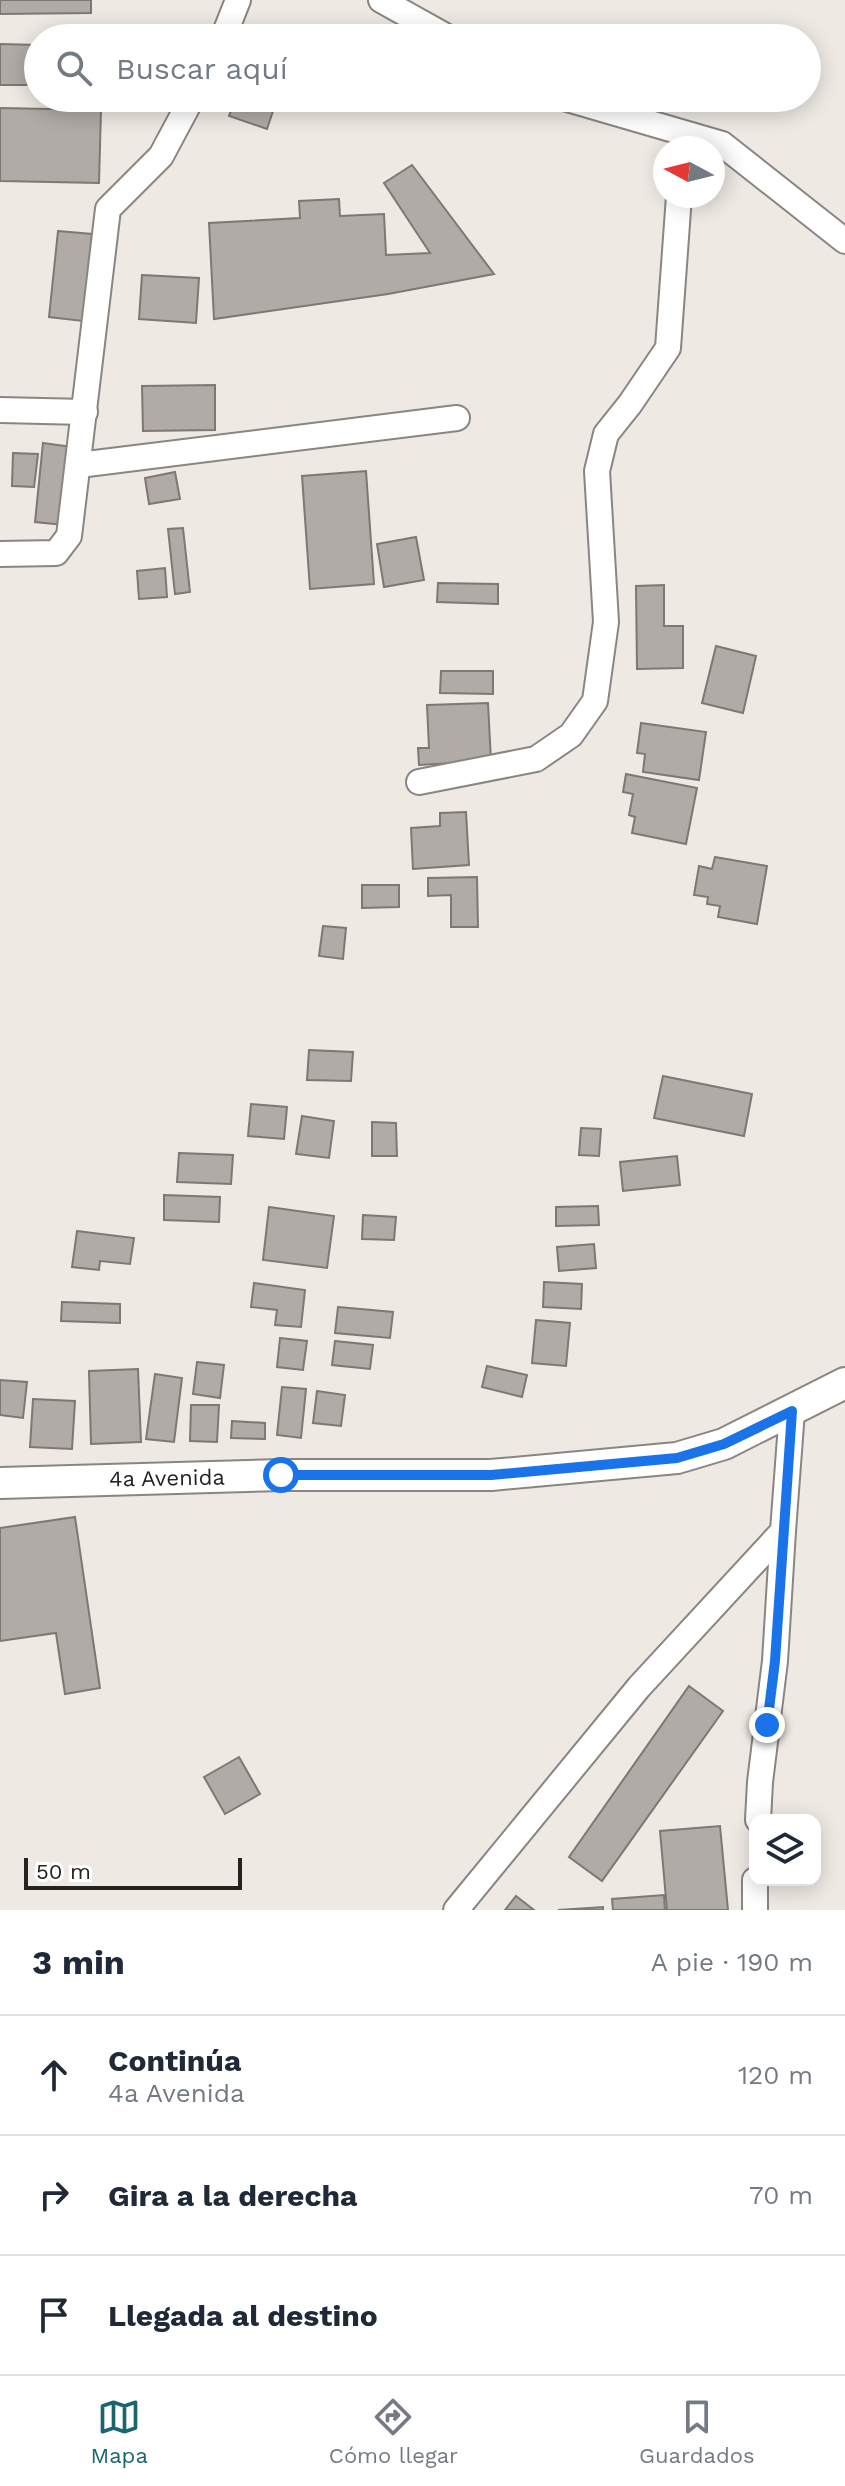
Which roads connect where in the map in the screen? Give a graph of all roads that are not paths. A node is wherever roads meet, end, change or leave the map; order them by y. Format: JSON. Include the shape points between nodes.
{"nodes":[{"id":1,"x":238,"y":0,"type":"edge"},
{"id":2,"x":381,"y":0,"type":"edge"},
{"id":3,"x":229,"y":24,"type":"edge"},
{"id":4,"x":424,"y":24,"type":"edge"},
{"id":5,"x":185,"y":112,"type":"edge"},
{"id":6,"x":607,"y":112,"type":"edge"},
{"id":7,"x":681,"y":136,"type":"edge"},
{"id":8,"x":725,"y":153,"type":"edge"},
{"id":9,"x":678,"y":208,"type":"edge"},
{"id":10,"x":845,"y":241,"type":"edge"},
{"id":11,"x":0,"y":410,"type":"edge"},
{"id":12,"x":85,"y":412,"type":"junction"},
{"id":13,"x":457,"y":418,"type":"dead end"},
{"id":14,"x":79,"y":465,"type":"junction"},
{"id":15,"x":0,"y":554,"type":"edge"},
{"id":16,"x":419,"y":782,"type":"dead end"},
{"id":17,"x":845,"y":1383,"type":"edge"},
{"id":18,"x":792,"y":1411,"type":"junction"},
{"id":19,"x":0,"y":1483,"type":"edge"},
{"id":20,"x":783,"y":1531,"type":"junction"},
{"id":21,"x":758,"y":1814,"type":"edge"},
{"id":22,"x":755,"y":1886,"type":"edge"},
{"id":23,"x":456,"y":1910,"type":"edge"},
{"id":24,"x":755,"y":1910,"type":"edge"}],
"edges":[{"from":1,"to":3,"type":"street"},
{"from":2,"to":4,"type":"street"},
{"from":5,"to":12,"type":"street","via":[[161,156],[108,209]]},
{"from":6,"to":7,"type":"street"},
{"from":8,"to":10,"type":"street"},
{"from":9,"to":16,"type":"street","via":[[668,348],[606,434],[597,471],[606,622],[595,701],[571,735],[536,759]]},
{"from":11,"to":12,"type":"street"},
{"from":12,"to":14,"type":"street"},
{"from":13,"to":14,"type":"street"},
{"from":14,"to":15,"type":"street","via":[[69,536],[56,553]]},
{"from":17,"to":18,"type":"street","name":"4a Avenida"},
{"from":18,"to":19,"type":"street","name":"4a Avenida","via":[[724,1444],[677,1458],[491,1475]]},
{"from":18,"to":20,"type":"street"},
{"from":20,"to":21,"type":"street"},
{"from":20,"to":23,"type":"street","via":[[639,1687]]},
{"from":22,"to":24,"type":"street"}]}
